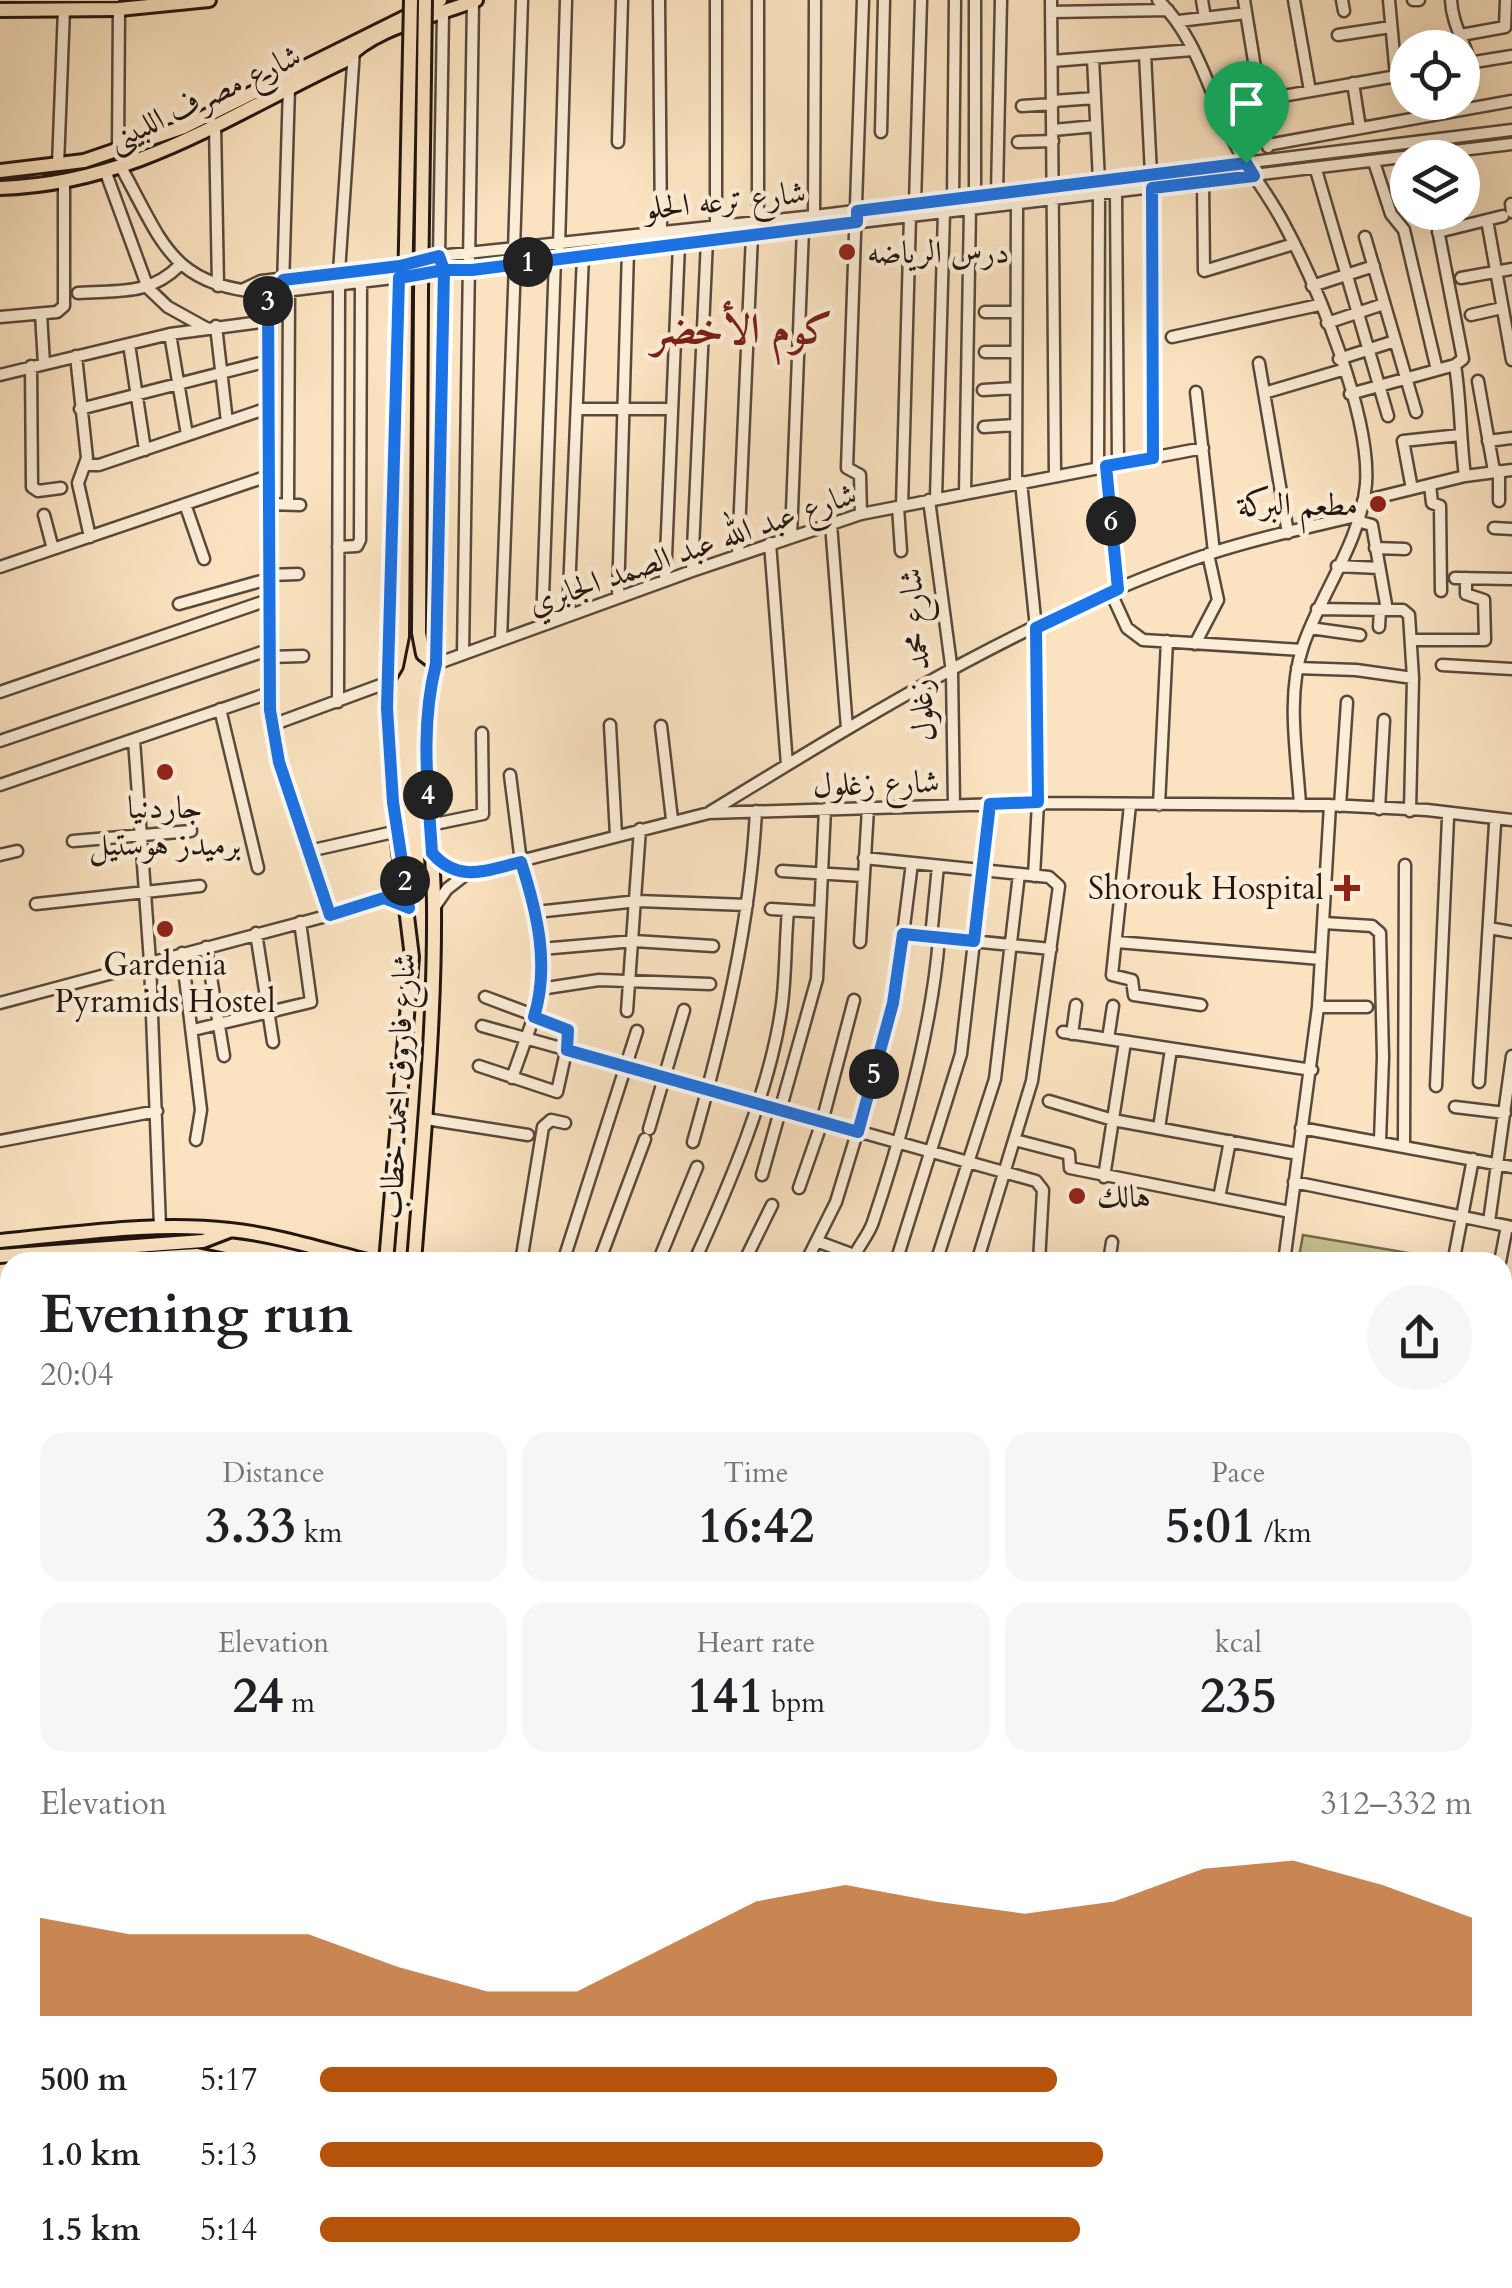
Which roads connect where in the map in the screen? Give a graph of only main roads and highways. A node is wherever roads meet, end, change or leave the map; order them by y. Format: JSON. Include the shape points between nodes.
{"nodes":[{"id":1,"x":209,"y":0,"type":"edge"},
{"id":2,"x":403,"y":0,"type":"edge"},
{"id":3,"x":411,"y":0,"type":"edge"},
{"id":4,"x":424,"y":0,"type":"edge"},
{"id":5,"x":474,"y":1,"type":"edge"},
{"id":6,"x":442,"y":7,"type":"edge"},
{"id":7,"x":0,"y":10,"type":"edge"},
{"id":8,"x":403,"y":20,"type":"junction"},
{"id":9,"x":0,"y":171,"type":"edge"},
{"id":10,"x":0,"y":188,"type":"edge"},
{"id":11,"x":389,"y":1226,"type":"junction"},
{"id":12,"x":416,"y":1229,"type":"junction"},
{"id":13,"x":231,"y":1230,"type":"junction"},
{"id":14,"x":0,"y":1241,"type":"edge"},
{"id":15,"x":54,"y":1252,"type":"edge"},
{"id":16,"x":328,"y":1252,"type":"edge"},
{"id":17,"x":387,"y":1252,"type":"edge"},
{"id":18,"x":415,"y":1252,"type":"edge"}],
"edges":[{"from":1,"to":7,"type":"main road"},
{"from":2,"to":8,"type":"main road"},
{"from":3,"to":11,"type":"main road","name":"شارع فاروق احمد خطاب","bridge":true,"via":[[402,636],[386,683],[412,974]]},
{"from":4,"to":12,"type":"main road","name":"شارع فاروق احمد خطاب","bridge":true,"via":[[419,641],[426,660],[436,664],[428,697],[434,908]]},
{"from":5,"to":6,"type":"main road","name":"شارع مصرف اللبينى"},
{"from":6,"to":8,"type":"main road","name":"شارع مصرف اللبينى"},
{"from":8,"to":9,"type":"main road","name":"شارع مصرف اللبينى","via":[[184,127],[118,151]]},
{"from":8,"to":10,"type":"main road","name":"شارع مصرف اللبينى","via":[[344,62],[122,168],[64,183]]},
{"from":11,"to":12,"type":"main road","via":[[405,1234]]},
{"from":11,"to":17,"type":"main road","name":"شارع فاروق احمد خطاب"},
{"from":12,"to":18,"type":"main road","name":"شارع فاروق احمد خطاب"},
{"from":13,"to":14,"type":"main road","via":[[160,1227]]},
{"from":13,"to":15,"type":"main road","via":[[202,1241]]},
{"from":13,"to":16,"type":"main road"}]}
